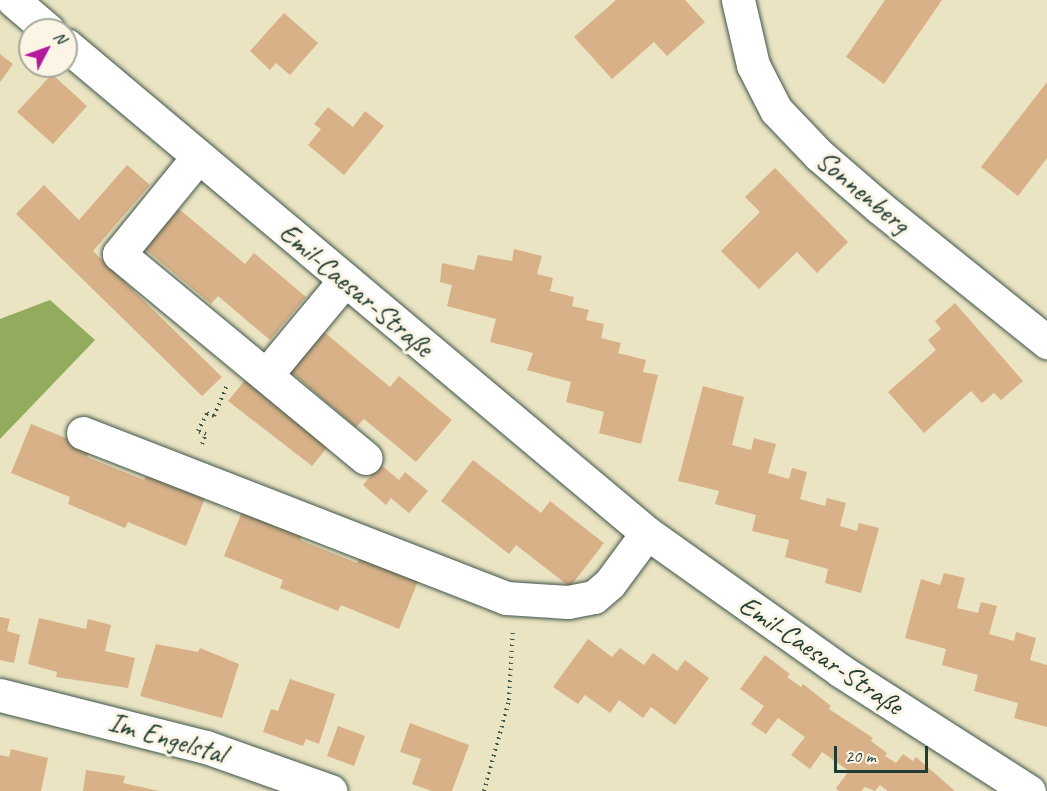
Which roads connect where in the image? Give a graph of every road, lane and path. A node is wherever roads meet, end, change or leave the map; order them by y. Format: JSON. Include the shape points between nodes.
{"nodes":[{"id":1,"x":13,"y":0,"type":"edge"},
{"id":2,"x":738,"y":0,"type":"edge"},
{"id":3,"x":34,"y":18,"type":"edge"},
{"id":4,"x":78,"y":55,"type":"edge"},
{"id":5,"x":198,"y":157,"type":"junction"},
{"id":6,"x":344,"y":281,"type":"junction"},
{"id":7,"x":1047,"y":342,"type":"edge"},
{"id":8,"x":232,"y":375,"type":"dead end"},
{"id":9,"x":266,"y":375,"type":"junction"},
{"id":10,"x":82,"y":433,"type":"dead end"},
{"id":11,"x":366,"y":458,"type":"dead end"},
{"id":12,"x":188,"y":474,"type":"junction"},
{"id":13,"x":647,"y":533,"type":"junction"},
{"id":14,"x":514,"y":620,"type":"dead end"},
{"id":15,"x":0,"y":695,"type":"edge"},
{"id":16,"x":330,"y":791,"type":"edge"},
{"id":17,"x":484,"y":791,"type":"edge"},
{"id":18,"x":1029,"y":791,"type":"edge"}],
"edges":[{"from":1,"to":3,"type":"street"},
{"from":2,"to":7,"type":"street","name":"Sonnenberg","via":[[753,65],[776,110],[819,155],[879,207]]},
{"from":4,"to":5,"type":"street","name":"Emil-Caesar-Straße"},
{"from":5,"to":6,"type":"street","name":"Emil-Caesar-Straße"},
{"from":5,"to":9,"type":"street","via":[[119,254]]},
{"from":6,"to":9,"type":"street"},
{"from":6,"to":13,"type":"street","name":"Emil-Caesar-Straße"},
{"from":8,"to":12,"type":"path","via":[[214,416],[207,413],[198,431],[206,434]]},
{"from":9,"to":11,"type":"street"},
{"from":10,"to":12,"type":"street"},
{"from":12,"to":13,"type":"street","via":[[506,598],[568,602],[594,597],[610,583]]},
{"from":13,"to":18,"type":"street","name":"Emil-Caesar-Straße","via":[[841,672]]},
{"from":14,"to":17,"type":"path","via":[[509,700]]},
{"from":15,"to":16,"type":"street","name":"Im Engelstal","via":[[206,747]]}]}
